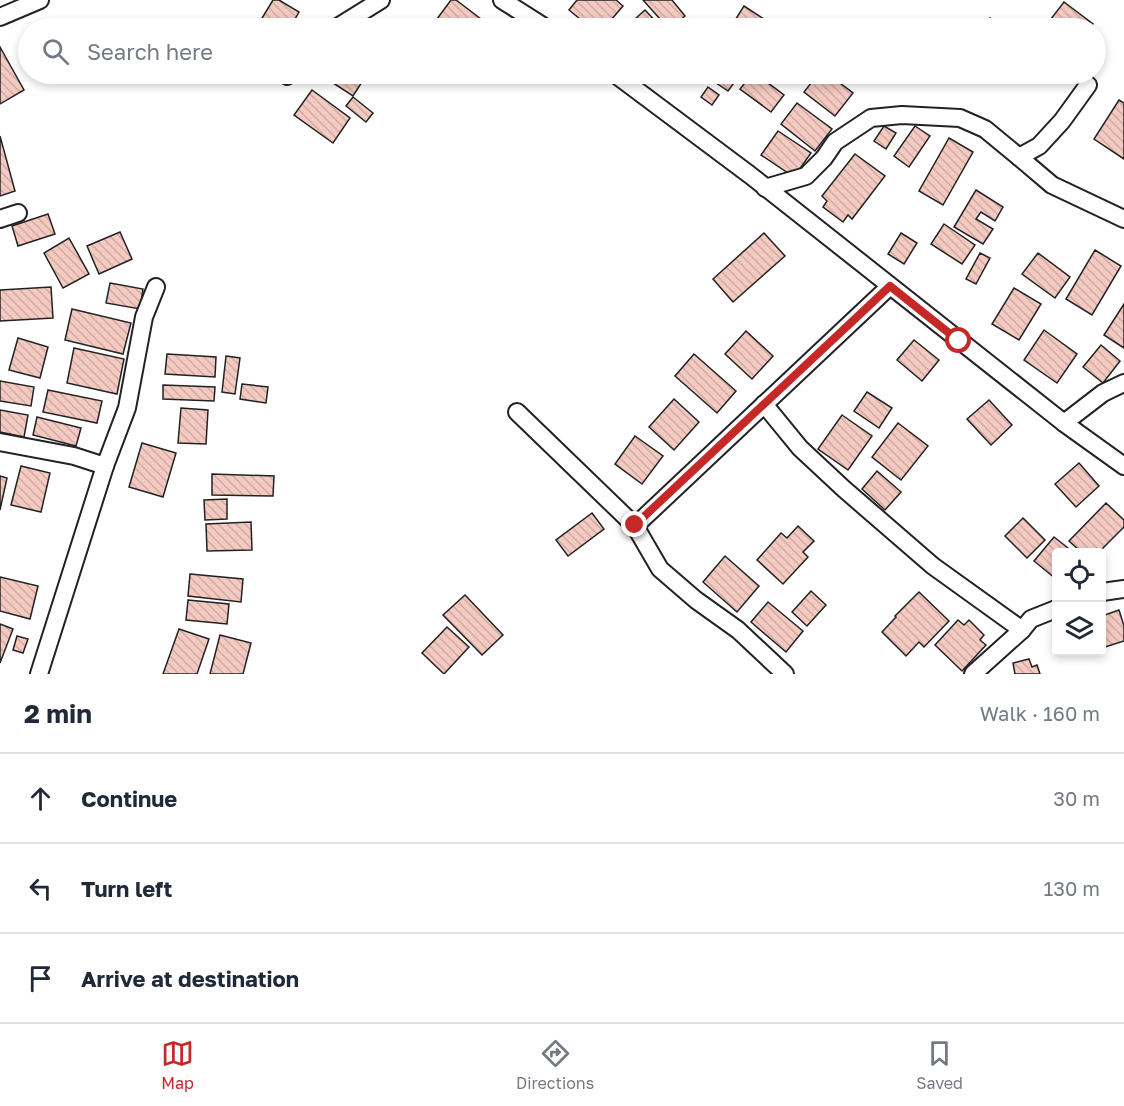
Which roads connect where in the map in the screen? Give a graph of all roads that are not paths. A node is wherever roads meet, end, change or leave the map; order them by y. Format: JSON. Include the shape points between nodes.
{"nodes":[{"id":1,"x":40,"y":0,"type":"edge"},
{"id":2,"x":381,"y":0,"type":"edge"},
{"id":3,"x":502,"y":0,"type":"edge"},
{"id":4,"x":0,"y":17,"type":"edge"},
{"id":5,"x":352,"y":18,"type":"edge"},
{"id":6,"x":530,"y":18,"type":"edge"},
{"id":7,"x":628,"y":84,"type":"edge"},
{"id":8,"x":1088,"y":84,"type":"dead end"},
{"id":9,"x":1019,"y":157,"type":"junction"},
{"id":10,"x":765,"y":188,"type":"junction"},
{"id":11,"x":18,"y":213,"type":"dead end"},
{"id":12,"x":0,"y":219,"type":"edge"},
{"id":13,"x":1124,"y":219,"type":"edge"},
{"id":14,"x":890,"y":286,"type":"junction"},
{"id":15,"x":156,"y":287,"type":"dead end"},
{"id":16,"x":1124,"y":383,"type":"edge"},
{"id":17,"x":764,"y":405,"type":"junction"},
{"id":18,"x":517,"y":412,"type":"dead end"},
{"id":19,"x":1064,"y":423,"type":"junction"},
{"id":20,"x":0,"y":442,"type":"edge"},
{"id":21,"x":105,"y":466,"type":"junction"},
{"id":22,"x":1124,"y":466,"type":"edge"},
{"id":23,"x":635,"y":525,"type":"junction"},
{"id":24,"x":1124,"y":589,"type":"edge"},
{"id":25,"x":1106,"y":591,"type":"edge"},
{"id":26,"x":1052,"y":611,"type":"edge"},
{"id":27,"x":1022,"y":630,"type":"junction"},
{"id":28,"x":39,"y":674,"type":"edge"},
{"id":29,"x":786,"y":674,"type":"edge"},
{"id":30,"x":974,"y":674,"type":"edge"}],
"edges":[{"from":1,"to":4,"type":"street"},
{"from":2,"to":5,"type":"street"},
{"from":3,"to":6,"type":"street"},
{"from":7,"to":10,"type":"street"},
{"from":8,"to":9,"type":"street","via":[[1062,122],[1039,146]]},
{"from":9,"to":10,"type":"street","via":[[985,129],[960,118],[871,118],[835,142],[806,176]]},
{"from":9,"to":13,"type":"street","via":[[1052,185]]},
{"from":10,"to":14,"type":"street"},
{"from":11,"to":12,"type":"street"},
{"from":14,"to":17,"type":"street"},
{"from":14,"to":19,"type":"street"},
{"from":15,"to":21,"type":"street","via":[[144,317],[127,408]]},
{"from":16,"to":19,"type":"street","via":[[1103,393]]},
{"from":17,"to":23,"type":"street"},
{"from":17,"to":27,"type":"street","via":[[800,448],[843,489],[933,566]]},
{"from":18,"to":23,"type":"street"},
{"from":19,"to":22,"type":"street"},
{"from":20,"to":21,"type":"street"},
{"from":21,"to":28,"type":"street"},
{"from":23,"to":29,"type":"street","via":[[660,569],[738,630]]},
{"from":24,"to":25,"type":"street"},
{"from":26,"to":27,"type":"street","via":[[1031,619]]},
{"from":27,"to":30,"type":"street"}]}
